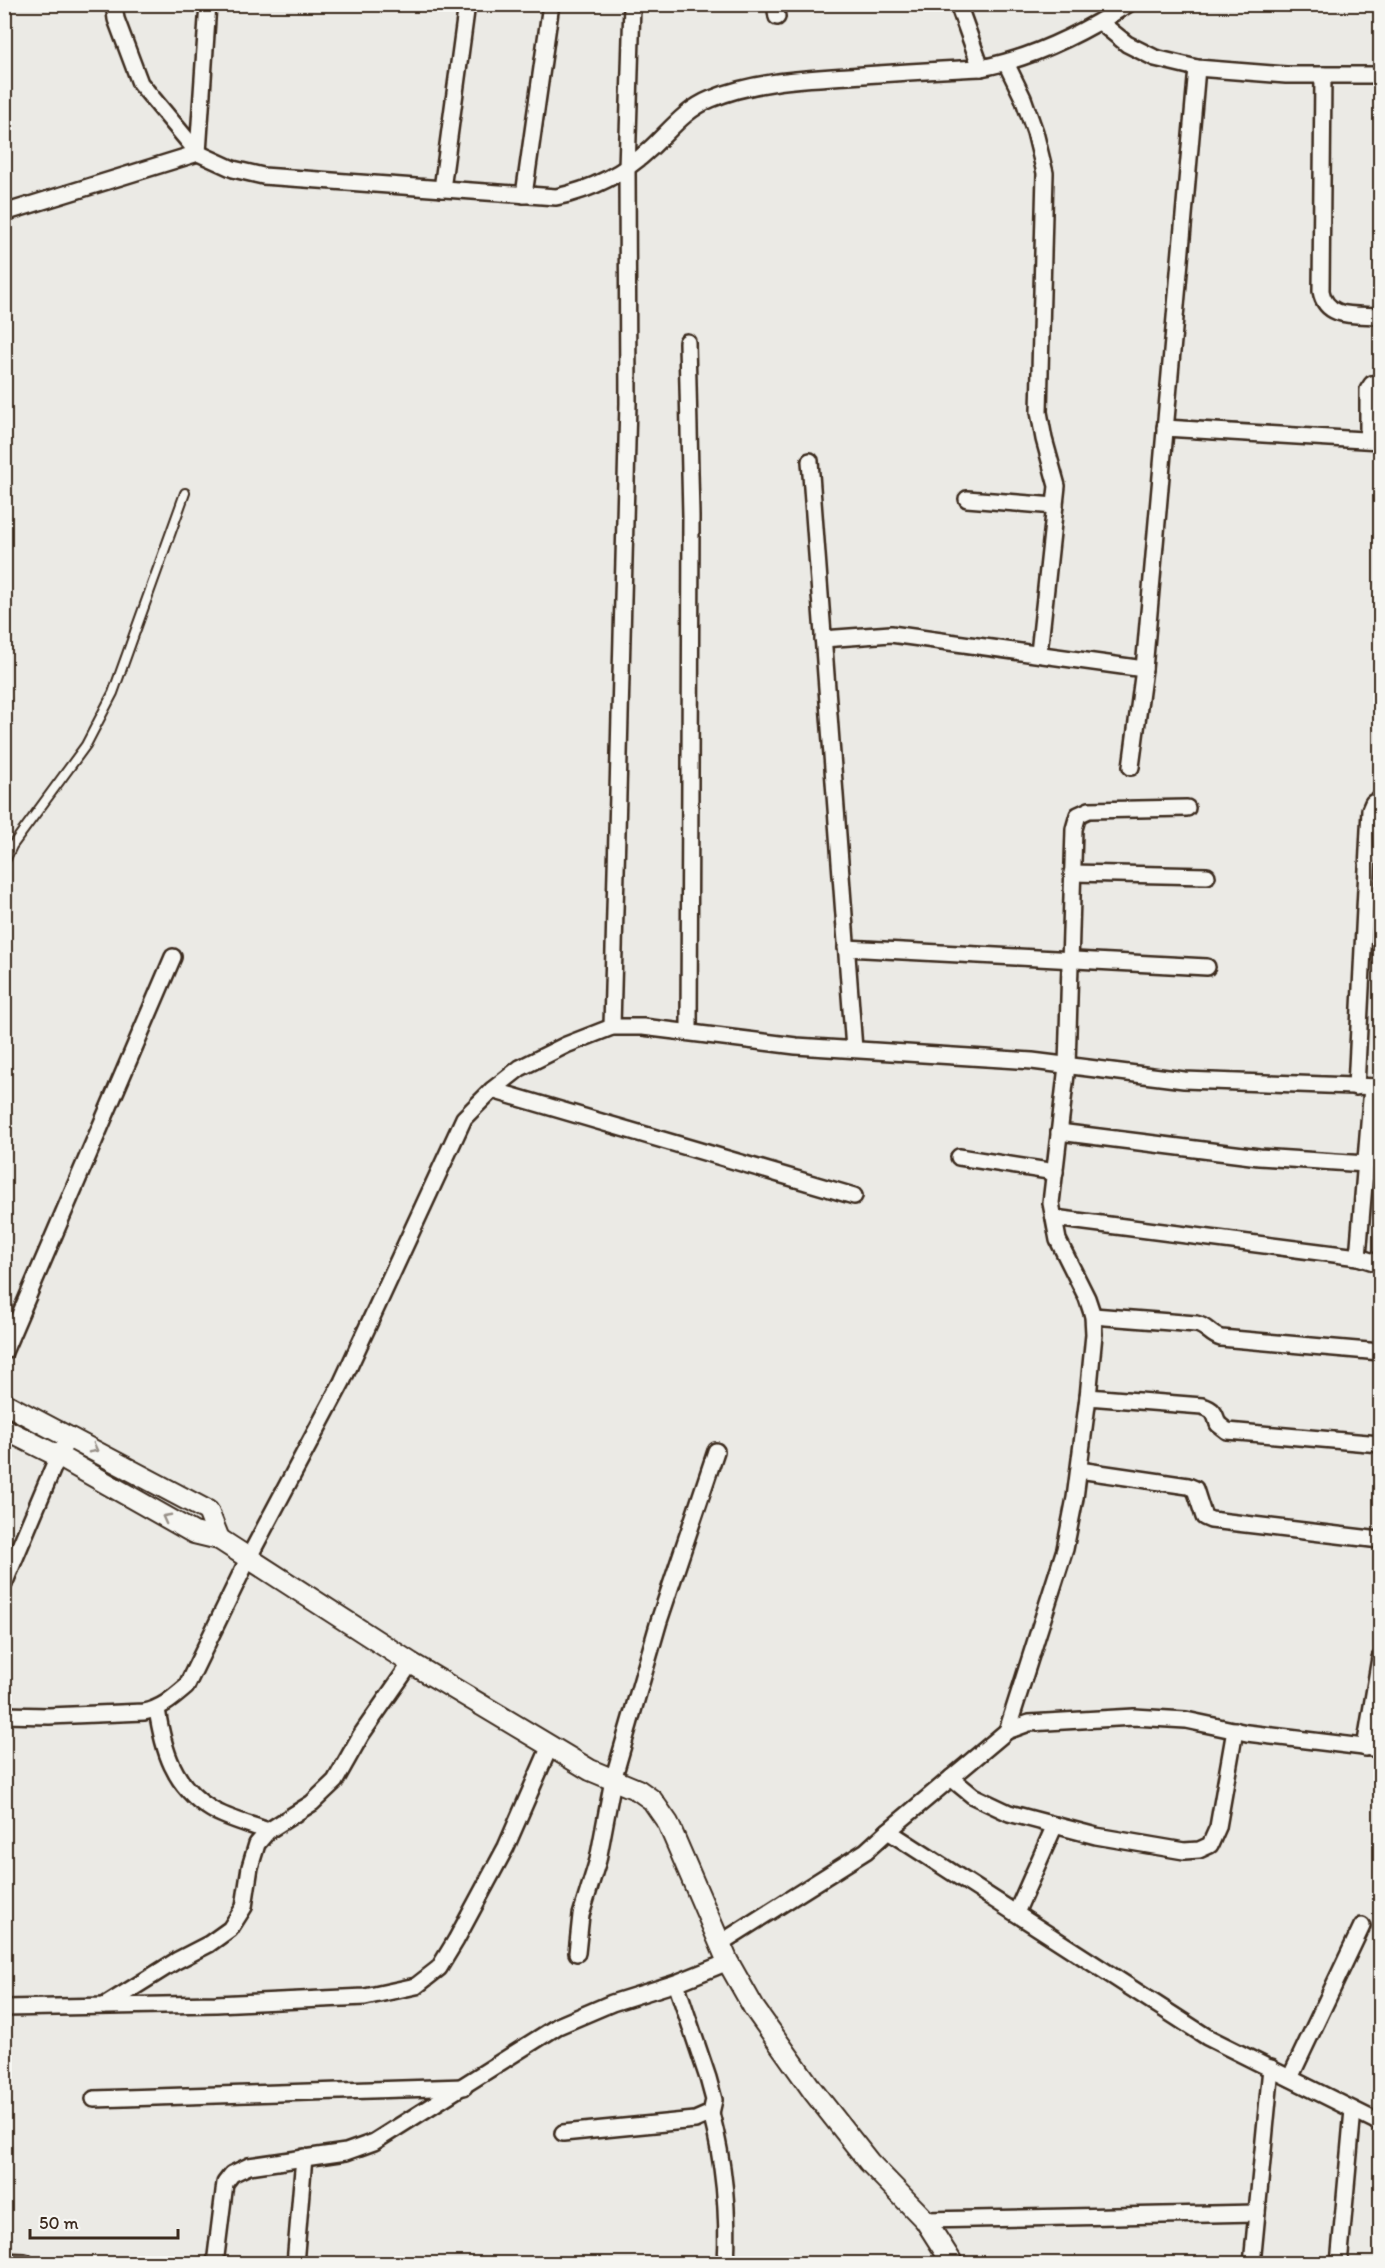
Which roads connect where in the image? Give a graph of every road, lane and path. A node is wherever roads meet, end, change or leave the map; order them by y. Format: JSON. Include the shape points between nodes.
{"nodes":[{"id":1,"x":114,"y":4,"type":"edge"},
{"id":2,"x":208,"y":4,"type":"edge"},
{"id":3,"x":467,"y":4,"type":"edge"},
{"id":4,"x":551,"y":4,"type":"edge"},
{"id":5,"x":632,"y":4,"type":"edge"},
{"id":6,"x":958,"y":4,"type":"edge"},
{"id":7,"x":1128,"y":4,"type":"edge"},
{"id":8,"x":1100,"y":22,"type":"junction"},
{"id":9,"x":1006,"y":63,"type":"junction"},
{"id":10,"x":981,"y":68,"type":"junction"},
{"id":11,"x":1197,"y":68,"type":"junction"},
{"id":12,"x":1323,"y":75,"type":"junction"},
{"id":13,"x":1380,"y":75,"type":"edge"},
{"id":14,"x":198,"y":153,"type":"junction"},
{"id":15,"x":627,"y":169,"type":"junction"},
{"id":16,"x":442,"y":189,"type":"junction"},
{"id":17,"x":524,"y":195,"type":"junction"},
{"id":18,"x":4,"y":213,"type":"edge"},
{"id":19,"x":1380,"y":316,"type":"edge"},
{"id":20,"x":687,"y":342,"type":"dead end"},
{"id":21,"x":1380,"y":382,"type":"edge"},
{"id":22,"x":1165,"y":428,"type":"junction"},
{"id":23,"x":1374,"y":440,"type":"edge"},
{"id":24,"x":810,"y":461,"type":"dead end"},
{"id":25,"x":185,"y":493,"type":"dead end"},
{"id":26,"x":967,"y":499,"type":"dead end"},
{"id":27,"x":1055,"y":506,"type":"junction"},
{"id":28,"x":823,"y":639,"type":"junction"},
{"id":29,"x":1039,"y":653,"type":"junction"},
{"id":30,"x":1144,"y":669,"type":"junction"},
{"id":31,"x":1131,"y":767,"type":"dead end"},
{"id":32,"x":1380,"y":799,"type":"edge"},
{"id":33,"x":1187,"y":808,"type":"dead end"},
{"id":34,"x":4,"y":863,"type":"edge"},
{"id":35,"x":1072,"y":873,"type":"junction"},
{"id":36,"x":1207,"y":876,"type":"dead end"},
{"id":37,"x":846,"y":948,"type":"junction"},
{"id":38,"x":173,"y":957,"type":"dead end"},
{"id":39,"x":1070,"y":960,"type":"junction"},
{"id":40,"x":1206,"y":967,"type":"dead end"},
{"id":41,"x":612,"y":1028,"type":"junction"},
{"id":42,"x":689,"y":1032,"type":"junction"},
{"id":43,"x":849,"y":1049,"type":"junction"},
{"id":44,"x":1067,"y":1066,"type":"junction"},
{"id":45,"x":1356,"y":1087,"type":"junction"},
{"id":46,"x":1376,"y":1087,"type":"edge"},
{"id":47,"x":492,"y":1090,"type":"junction"},
{"id":48,"x":1059,"y":1132,"type":"junction"},
{"id":49,"x":959,"y":1157,"type":"dead end"},
{"id":50,"x":1366,"y":1164,"type":"junction"},
{"id":51,"x":1055,"y":1172,"type":"junction"},
{"id":52,"x":854,"y":1196,"type":"dead end"},
{"id":53,"x":1054,"y":1218,"type":"junction"},
{"id":54,"x":1358,"y":1257,"type":"junction"},
{"id":55,"x":1380,"y":1264,"type":"edge"},
{"id":56,"x":1093,"y":1316,"type":"junction"},
{"id":57,"x":4,"y":1352,"type":"edge"},
{"id":58,"x":1380,"y":1352,"type":"edge"},
{"id":59,"x":1088,"y":1397,"type":"junction"},
{"id":60,"x":4,"y":1402,"type":"edge"},
{"id":61,"x":4,"y":1429,"type":"edge"},
{"id":62,"x":70,"y":1437,"type":"junction"},
{"id":63,"x":1380,"y":1444,"type":"edge"},
{"id":64,"x":716,"y":1451,"type":"dead end"},
{"id":65,"x":58,"y":1456,"type":"junction"},
{"id":66,"x":1079,"y":1470,"type":"junction"},
{"id":67,"x":219,"y":1539,"type":"junction"},
{"id":68,"x":1380,"y":1540,"type":"edge"},
{"id":69,"x":249,"y":1557,"type":"junction"},
{"id":70,"x":4,"y":1584,"type":"edge"},
{"id":71,"x":1380,"y":1658,"type":"edge"},
{"id":72,"x":411,"y":1663,"type":"junction"},
{"id":73,"x":158,"y":1709,"type":"junction"},
{"id":74,"x":4,"y":1715,"type":"edge"},
{"id":75,"x":1235,"y":1730,"type":"junction"},
{"id":76,"x":1007,"y":1731,"type":"junction"},
{"id":77,"x":550,"y":1746,"type":"junction"},
{"id":78,"x":1373,"y":1749,"type":"edge"},
{"id":79,"x":951,"y":1778,"type":"junction"},
{"id":80,"x":613,"y":1780,"type":"junction"},
{"id":81,"x":1055,"y":1825,"type":"junction"},
{"id":82,"x":268,"y":1830,"type":"junction"},
{"id":83,"x":888,"y":1831,"type":"junction"},
{"id":84,"x":1016,"y":1913,"type":"junction"},
{"id":85,"x":1362,"y":1926,"type":"dead end"},
{"id":86,"x":719,"y":1944,"type":"junction"},
{"id":87,"x":577,"y":1953,"type":"dead end"},
{"id":88,"x":728,"y":1962,"type":"junction"},
{"id":89,"x":676,"y":1983,"type":"junction"},
{"id":90,"x":103,"y":2007,"type":"junction"},
{"id":91,"x":4,"y":2008,"type":"edge"},
{"id":92,"x":1271,"y":2068,"type":"junction"},
{"id":93,"x":1290,"y":2078,"type":"junction"},
{"id":94,"x":464,"y":2087,"type":"junction"},
{"id":95,"x":94,"y":2099,"type":"dead end"},
{"id":96,"x":1353,"y":2110,"type":"junction"},
{"id":97,"x":711,"y":2113,"type":"junction"},
{"id":98,"x":1380,"y":2123,"type":"edge"},
{"id":99,"x":563,"y":2133,"type":"dead end"},
{"id":100,"x":304,"y":2157,"type":"junction"},
{"id":101,"x":1257,"y":2213,"type":"junction"},
{"id":102,"x":925,"y":2220,"type":"junction"},
{"id":103,"x":4,"y":2261,"type":"edge"},
{"id":104,"x":25,"y":2262,"type":"edge"},
{"id":105,"x":215,"y":2264,"type":"edge"},
{"id":106,"x":295,"y":2264,"type":"edge"},
{"id":107,"x":726,"y":2264,"type":"edge"},
{"id":108,"x":953,"y":2264,"type":"edge"},
{"id":109,"x":1251,"y":2264,"type":"edge"},
{"id":110,"x":1339,"y":2264,"type":"edge"}],
"edges":[{"from":1,"to":14,"type":"street","via":[[140,83]]},
{"from":2,"to":14,"type":"street"},
{"from":3,"to":16,"type":"street"},
{"from":4,"to":17,"type":"street"},
{"from":5,"to":15,"type":"street"},
{"from":6,"to":10,"type":"street"},
{"from":7,"to":8,"type":"street"},
{"from":8,"to":9,"type":"street"},
{"from":8,"to":11,"type":"street","via":[[1127,44],[1155,58]]},
{"from":9,"to":10,"type":"street"},
{"from":9,"to":27,"type":"street","via":[[1023,98],[1045,173],[1040,412],[1057,486]]},
{"from":10,"to":15,"type":"street","via":[[792,80],[751,87],[710,99],[686,113]]},
{"from":11,"to":12,"type":"street"},
{"from":11,"to":22,"type":"street"},
{"from":12,"to":13,"type":"street"},
{"from":12,"to":19,"type":"street","via":[[1323,302],[1337,312]]},
{"from":14,"to":16,"type":"street","via":[[233,169],[263,176]]},
{"from":14,"to":18,"type":"street"},
{"from":15,"to":17,"type":"street","via":[[577,192]]},
{"from":15,"to":41,"type":"street","via":[[628,404]]},
{"from":16,"to":17,"type":"street"},
{"from":20,"to":42,"type":"street","via":[[691,516]]},
{"from":21,"to":23,"type":"street","via":[[1368,390]]},
{"from":22,"to":23,"type":"street"},
{"from":22,"to":30,"type":"street"},
{"from":24,"to":28,"type":"street"},
{"from":25,"to":34,"type":"lane","via":[[113,693],[86,745],[12,846]]},
{"from":26,"to":27,"type":"street"},
{"from":27,"to":29,"type":"street"},
{"from":28,"to":29,"type":"street","via":[[891,634]]},
{"from":28,"to":37,"type":"street"},
{"from":29,"to":30,"type":"street"},
{"from":30,"to":31,"type":"street"},
{"from":32,"to":45,"type":"street","via":[[1370,810]]},
{"from":33,"to":35,"type":"street","via":[[1089,810],[1078,816]]},
{"from":35,"to":36,"type":"street"},
{"from":35,"to":39,"type":"street"},
{"from":37,"to":39,"type":"street"},
{"from":37,"to":43,"type":"street"},
{"from":38,"to":57,"type":"street"},
{"from":39,"to":40,"type":"street"},
{"from":39,"to":44,"type":"street"},
{"from":41,"to":42,"type":"street"},
{"from":41,"to":47,"type":"street","via":[[520,1068]]},
{"from":42,"to":43,"type":"street"},
{"from":43,"to":44,"type":"street"},
{"from":44,"to":45,"type":"street","via":[[1184,1080]]},
{"from":44,"to":48,"type":"street"},
{"from":45,"to":46,"type":"street"},
{"from":46,"to":50,"type":"street"},
{"from":47,"to":52,"type":"street"},
{"from":47,"to":69,"type":"street","via":[[464,1118],[342,1382]]},
{"from":48,"to":50,"type":"street","via":[[1259,1157]]},
{"from":48,"to":51,"type":"street"},
{"from":49,"to":51,"type":"street"},
{"from":50,"to":54,"type":"street"},
{"from":51,"to":53,"type":"street"},
{"from":53,"to":54,"type":"street"},
{"from":53,"to":56,"type":"street","via":[[1058,1240]]},
{"from":54,"to":55,"type":"street"},
{"from":56,"to":58,"type":"street","via":[[1204,1325],[1221,1338]]},
{"from":56,"to":59,"type":"street"},
{"from":59,"to":63,"type":"street","via":[[1210,1408],[1218,1424],[1227,1431]]},
{"from":59,"to":66,"type":"street"},
{"from":60,"to":62,"type":"street"},
{"from":61,"to":65,"type":"street"},
{"from":62,"to":65,"type":"street"},
{"from":62,"to":67,"type":"street","one_way":true,"via":[[208,1511]]},
{"from":64,"to":80,"type":"street","via":[[659,1621]]},
{"from":67,"to":65,"type":"street","one_way":true,"via":[[194,1533]]},
{"from":65,"to":70,"type":"street"},
{"from":66,"to":68,"type":"street","via":[[1188,1486],[1195,1489],[1204,1517],[1211,1520]]},
{"from":66,"to":76,"type":"street","via":[[1065,1550]]},
{"from":67,"to":69,"type":"street"},
{"from":69,"to":72,"type":"street"},
{"from":69,"to":73,"type":"street","via":[[186,1687]]},
{"from":71,"to":78,"type":"street"},
{"from":72,"to":77,"type":"street"},
{"from":72,"to":82,"type":"street","via":[[361,1735],[335,1781],[312,1803]]},
{"from":73,"to":74,"type":"street"},
{"from":73,"to":82,"type":"street","via":[[162,1740],[178,1779],[211,1809]]},
{"from":75,"to":76,"type":"street","via":[[1186,1720],[1134,1717],[1029,1723]]},
{"from":75,"to":78,"type":"street"},
{"from":75,"to":81,"type":"street","via":[[1218,1827],[1210,1845],[1184,1851]]},
{"from":76,"to":79,"type":"street"},
{"from":77,"to":80,"type":"street"},
{"from":77,"to":90,"type":"street","via":[[506,1847],[456,1940],[439,1968],[416,1986],[365,1997]]},
{"from":79,"to":81,"type":"street","via":[[973,1796],[1009,1813]]},
{"from":79,"to":83,"type":"street"},
{"from":80,"to":86,"type":"street","via":[[652,1800],[668,1822]]},
{"from":80,"to":87,"type":"street","via":[[598,1860],[581,1915]]},
{"from":81,"to":84,"type":"street"},
{"from":82,"to":90,"type":"street","via":[[257,1844],[244,1907],[230,1929]]},
{"from":83,"to":84,"type":"street"},
{"from":83,"to":86,"type":"street","via":[[866,1851]]},
{"from":84,"to":92,"type":"street","via":[[1207,2037]]},
{"from":85,"to":93,"type":"street"},
{"from":86,"to":88,"type":"street"},
{"from":88,"to":89,"type":"street"},
{"from":88,"to":102,"type":"street","via":[[754,2008],[813,2091],[869,2162]]},
{"from":89,"to":94,"type":"street","via":[[612,2003],[558,2026]]},
{"from":89,"to":97,"type":"street","via":[[714,2100]]},
{"from":90,"to":91,"type":"street"},
{"from":92,"to":93,"type":"street"},
{"from":92,"to":101,"type":"street"},
{"from":93,"to":96,"type":"street"},
{"from":94,"to":95,"type":"street"},
{"from":94,"to":100,"type":"street","via":[[374,2142],[346,2152]]},
{"from":96,"to":98,"type":"street"},
{"from":96,"to":110,"type":"street"},
{"from":97,"to":99,"type":"street","via":[[695,2120]]},
{"from":97,"to":107,"type":"street","via":[[726,2184]]},
{"from":100,"to":105,"type":"street","via":[[249,2166],[232,2174],[225,2183]]},
{"from":100,"to":106,"type":"street"},
{"from":101,"to":102,"type":"street"},
{"from":101,"to":109,"type":"street"},
{"from":102,"to":108,"type":"street"},
{"from":103,"to":104,"type":"street"}]}
